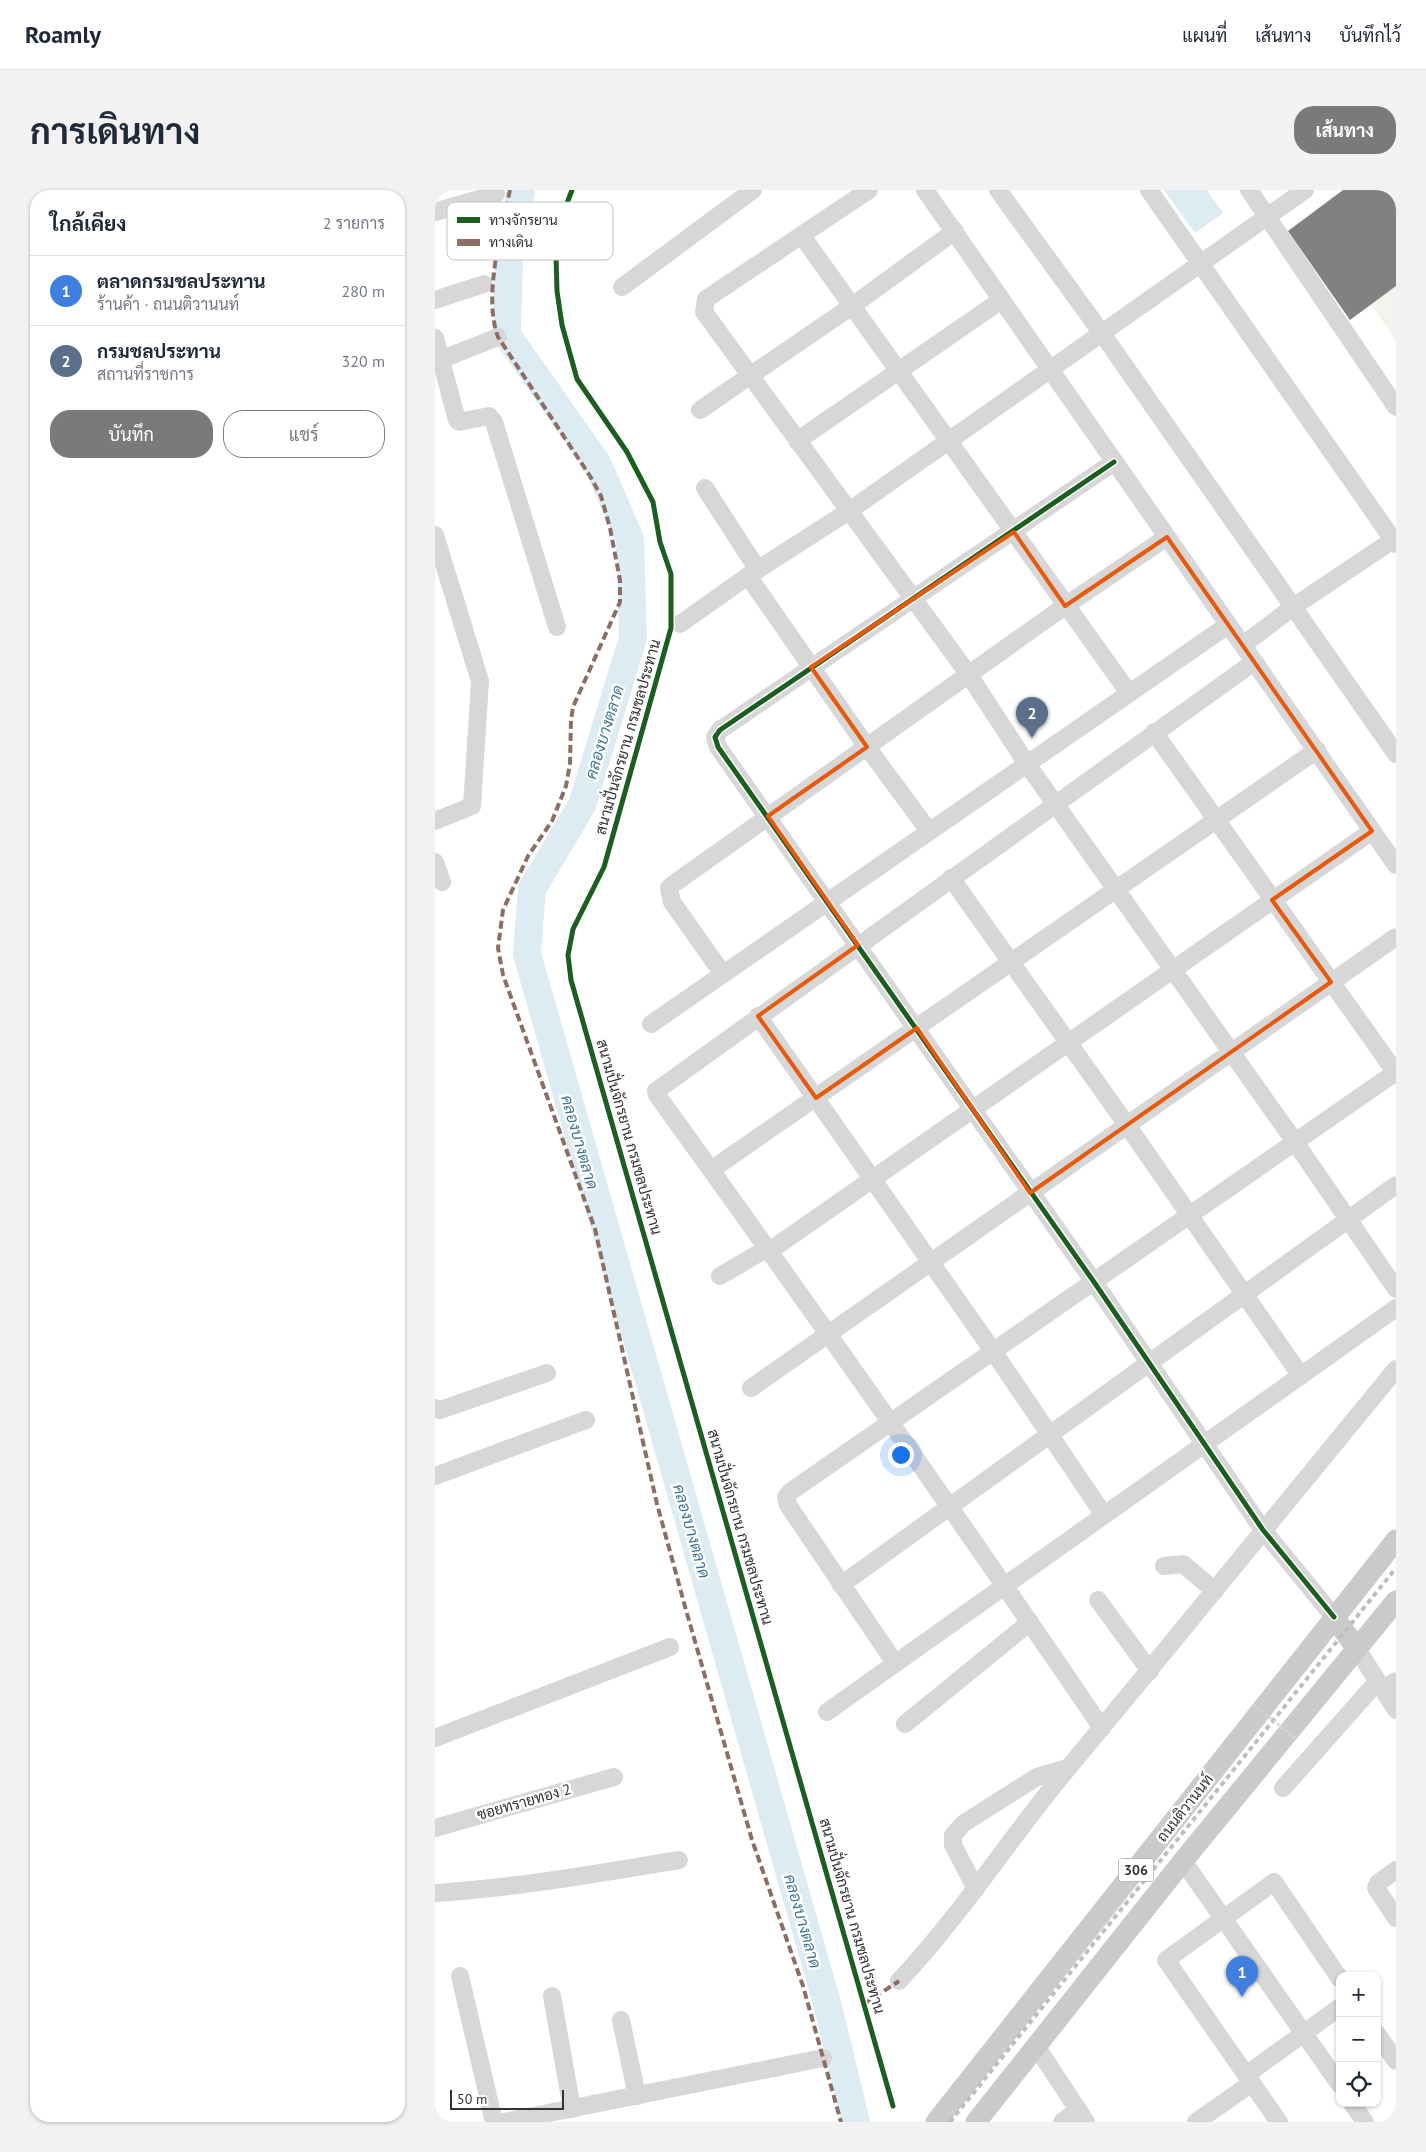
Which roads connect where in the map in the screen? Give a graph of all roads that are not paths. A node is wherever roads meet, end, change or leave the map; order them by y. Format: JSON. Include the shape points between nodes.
{"nodes":[{"id":1,"x":753,"y":190,"type":"edge"},
{"id":2,"x":869,"y":190,"type":"edge"},
{"id":3,"x":925,"y":190,"type":"edge"},
{"id":4,"x":998,"y":190,"type":"edge"},
{"id":5,"x":1149,"y":190,"type":"edge"},
{"id":6,"x":1249,"y":190,"type":"edge"},
{"id":7,"x":1305,"y":190,"type":"edge"},
{"id":8,"x":496,"y":194,"type":"dead end"},
{"id":9,"x":469,"y":202,"type":"edge"},
{"id":10,"x":447,"y":208,"type":"edge"},
{"id":11,"x":435,"y":212,"type":"edge"},
{"id":12,"x":1267,"y":216,"type":"junction"},
{"id":13,"x":955,"y":231,"type":"junction"},
{"id":14,"x":802,"y":236,"type":"junction"},
{"id":15,"x":1200,"y":264,"type":"junction"},
{"id":16,"x":484,"y":284,"type":"dead end"},
{"id":17,"x":622,"y":287,"type":"dead end"},
{"id":18,"x":435,"y":300,"type":"edge"},
{"id":19,"x":1000,"y":301,"type":"junction"},
{"id":20,"x":852,"y":306,"type":"junction"},
{"id":21,"x":1101,"y":332,"type":"junction"},
{"id":22,"x":435,"y":338,"type":"edge"},
{"id":23,"x":498,"y":338,"type":"dead end"},
{"id":24,"x":438,"y":361,"type":"edge"},
{"id":25,"x":900,"y":370,"type":"junction"},
{"id":26,"x":1051,"y":370,"type":"junction"},
{"id":27,"x":751,"y":376,"type":"junction"},
{"id":28,"x":1396,"y":407,"type":"edge"},
{"id":29,"x":700,"y":410,"type":"dead end"},
{"id":30,"x":950,"y":439,"type":"junction"},
{"id":31,"x":797,"y":441,"type":"junction"},
{"id":32,"x":1114,"y":462,"type":"junction"},
{"id":33,"x":705,"y":488,"type":"dead end"},
{"id":34,"x":849,"y":511,"type":"junction"},
{"id":35,"x":1014,"y":532,"type":"junction"},
{"id":36,"x":435,"y":535,"type":"edge"},
{"id":37,"x":1167,"y":537,"type":"junction"},
{"id":38,"x":1395,"y":541,"type":"edge"},
{"id":39,"x":753,"y":573,"type":"junction"},
{"id":40,"x":913,"y":598,"type":"junction"},
{"id":41,"x":1065,"y":606,"type":"junction"},
{"id":42,"x":1293,"y":607,"type":"junction"},
{"id":43,"x":680,"y":624,"type":"dead end"},
{"id":44,"x":1229,"y":625,"type":"junction"},
{"id":45,"x":557,"y":627,"type":"dead end"},
{"id":46,"x":1243,"y":645,"type":"junction"},
{"id":47,"x":1254,"y":662,"type":"junction"},
{"id":48,"x":811,"y":667,"type":"junction"},
{"id":49,"x":969,"y":675,"type":"junction"},
{"id":50,"x":1129,"y":693,"type":"junction"},
{"id":51,"x":1154,"y":732,"type":"junction"},
{"id":52,"x":867,"y":747,"type":"junction"},
{"id":53,"x":1317,"y":750,"type":"junction"},
{"id":54,"x":1396,"y":754,"type":"edge"},
{"id":55,"x":1027,"y":764,"type":"junction"},
{"id":56,"x":1055,"y":804,"type":"junction"},
{"id":57,"x":768,"y":816,"type":"junction"},
{"id":58,"x":1217,"y":819,"type":"junction"},
{"id":59,"x":435,"y":821,"type":"edge"},
{"id":60,"x":929,"y":831,"type":"junction"},
{"id":61,"x":1372,"y":831,"type":"junction"},
{"id":62,"x":435,"y":862,"type":"edge"},
{"id":63,"x":1396,"y":865,"type":"edge"},
{"id":64,"x":951,"y":878,"type":"junction"},
{"id":65,"x":442,"y":882,"type":"dead end"},
{"id":66,"x":1116,"y":889,"type":"junction"},
{"id":67,"x":1272,"y":900,"type":"junction"},
{"id":68,"x":828,"y":902,"type":"junction"},
{"id":69,"x":1396,"y":937,"type":"edge"},
{"id":70,"x":858,"y":945,"type":"junction"},
{"id":71,"x":1011,"y":962,"type":"junction"},
{"id":72,"x":1172,"y":970,"type":"junction"},
{"id":73,"x":723,"y":974,"type":"junction"},
{"id":74,"x":1331,"y":982,"type":"junction"},
{"id":75,"x":758,"y":1016,"type":"junction"},
{"id":76,"x":651,"y":1024,"type":"dead end"},
{"id":77,"x":917,"y":1028,"type":"junction"},
{"id":78,"x":1068,"y":1043,"type":"junction"},
{"id":79,"x":1231,"y":1052,"type":"junction"},
{"id":80,"x":1396,"y":1072,"type":"edge"},
{"id":81,"x":816,"y":1098,"type":"junction"},
{"id":82,"x":972,"y":1110,"type":"junction"},
{"id":83,"x":1127,"y":1125,"type":"junction"},
{"id":84,"x":1295,"y":1142,"type":"junction"},
{"id":85,"x":711,"y":1170,"type":"junction"},
{"id":86,"x":871,"y":1180,"type":"junction"},
{"id":87,"x":1396,"y":1185,"type":"edge"},
{"id":88,"x":1031,"y":1193,"type":"junction"},
{"id":89,"x":1190,"y":1215,"type":"junction"},
{"id":90,"x":1347,"y":1220,"type":"junction"},
{"id":91,"x":767,"y":1250,"type":"junction"},
{"id":92,"x":930,"y":1262,"type":"junction"},
{"id":93,"x":719,"y":1276,"type":"dead end"},
{"id":94,"x":1094,"y":1282,"type":"junction"},
{"id":95,"x":1396,"y":1290,"type":"edge"},
{"id":96,"x":1243,"y":1295,"type":"junction"},
{"id":97,"x":1396,"y":1308,"type":"edge"},
{"id":98,"x":828,"y":1334,"type":"junction"},
{"id":99,"x":993,"y":1351,"type":"junction"},
{"id":100,"x":1148,"y":1364,"type":"junction"},
{"id":101,"x":1396,"y":1369,"type":"edge"},
{"id":102,"x":547,"y":1373,"type":"dead end"},
{"id":103,"x":1301,"y":1376,"type":"junction"},
{"id":104,"x":751,"y":1388,"type":"dead end"},
{"id":105,"x":435,"y":1408,"type":"edge"},
{"id":106,"x":586,"y":1420,"type":"dead end"},
{"id":107,"x":891,"y":1422,"type":"junction"},
{"id":108,"x":1048,"y":1435,"type":"junction"},
{"id":109,"x":1204,"y":1445,"type":"junction"},
{"id":110,"x":435,"y":1476,"type":"edge"},
{"id":111,"x":949,"y":1507,"type":"junction"},
{"id":112,"x":1104,"y":1515,"type":"junction"},
{"id":113,"x":1263,"y":1530,"type":"junction"},
{"id":114,"x":1396,"y":1540,"type":"edge"},
{"id":115,"x":1165,"y":1566,"type":"dead end"},
{"id":116,"x":841,"y":1585,"type":"junction"},
{"id":117,"x":1005,"y":1586,"type":"junction"},
{"id":118,"x":1215,"y":1591,"type":"junction"},
{"id":119,"x":1099,"y":1600,"type":"dead end"},
{"id":120,"x":1396,"y":1602,"type":"edge"},
{"id":121,"x":1335,"y":1617,"type":"junction"},
{"id":122,"x":1030,"y":1622,"type":"junction"},
{"id":123,"x":670,"y":1647,"type":"dead end"},
{"id":124,"x":1357,"y":1649,"type":"junction"},
{"id":125,"x":895,"y":1663,"type":"junction"},
{"id":126,"x":1150,"y":1671,"type":"junction"},
{"id":127,"x":1385,"y":1684,"type":"edge"},
{"id":128,"x":1396,"y":1710,"type":"edge"},
{"id":129,"x":827,"y":1712,"type":"dead end"},
{"id":130,"x":905,"y":1724,"type":"dead end"},
{"id":131,"x":1102,"y":1728,"type":"junction"},
{"id":132,"x":435,"y":1738,"type":"edge"},
{"id":133,"x":1068,"y":1768,"type":"junction"},
{"id":134,"x":614,"y":1777,"type":"dead end"},
{"id":135,"x":1283,"y":1788,"type":"dead end"},
{"id":136,"x":435,"y":1828,"type":"edge"},
{"id":137,"x":679,"y":1860,"type":"dead end"},
{"id":138,"x":1183,"y":1861,"type":"junction"},
{"id":139,"x":1396,"y":1870,"type":"edge"},
{"id":140,"x":976,"y":1888,"type":"junction"},
{"id":141,"x":435,"y":1893,"type":"edge"},
{"id":142,"x":1396,"y":1918,"type":"edge"},
{"id":143,"x":1224,"y":1920,"type":"junction"},
{"id":144,"x":1336,"y":1973,"type":"edge"},
{"id":145,"x":460,"y":1976,"type":"dead end"},
{"id":146,"x":899,"y":1981,"type":"dead end"},
{"id":147,"x":552,"y":1996,"type":"dead end"},
{"id":148,"x":1336,"y":2009,"type":"edge"},
{"id":149,"x":621,"y":2020,"type":"dead end"},
{"id":150,"x":1304,"y":2033,"type":"junction"},
{"id":151,"x":1381,"y":2040,"type":"edge"},
{"id":152,"x":1035,"y":2046,"type":"junction"},
{"id":153,"x":823,"y":2058,"type":"dead end"},
{"id":154,"x":1396,"y":2061,"type":"edge"},
{"id":155,"x":1249,"y":2079,"type":"junction"},
{"id":156,"x":1336,"y":2079,"type":"edge"},
{"id":157,"x":637,"y":2096,"type":"junction"},
{"id":158,"x":1355,"y":2107,"type":"edge"},
{"id":159,"x":572,"y":2109,"type":"junction"},
{"id":160,"x":1082,"y":2116,"type":"edge"},
{"id":161,"x":510,"y":2121,"type":"edge"},
{"id":162,"x":494,"y":2122,"type":"edge"},
{"id":163,"x":936,"y":2122,"type":"edge"},
{"id":164,"x":976,"y":2122,"type":"edge"},
{"id":165,"x":1062,"y":2122,"type":"edge"},
{"id":166,"x":1196,"y":2122,"type":"edge"},
{"id":167,"x":1279,"y":2122,"type":"edge"},
{"id":168,"x":1365,"y":2122,"type":"edge"}],
"edges":[{"from":1,"to":17,"type":"street"},
{"from":2,"to":14,"type":"street"},
{"from":3,"to":13,"type":"street"},
{"from":4,"to":21,"type":"street"},
{"from":5,"to":15,"type":"street"},
{"from":6,"to":12,"type":"street"},
{"from":7,"to":12,"type":"street"},
{"from":8,"to":9,"type":"street"},
{"from":10,"to":11,"type":"street"},
{"from":12,"to":15,"type":"street"},
{"from":12,"to":28,"type":"street"},
{"from":13,"to":19,"type":"street"},
{"from":13,"to":20,"type":"street"},
{"from":14,"to":20,"type":"street"},
{"from":14,"to":27,"type":"street","via":[[706,299],[703,305],[704,312]]},
{"from":15,"to":21,"type":"street"},
{"from":15,"to":38,"type":"street"},
{"from":16,"to":18,"type":"street"},
{"from":19,"to":25,"type":"street"},
{"from":19,"to":26,"type":"street"},
{"from":20,"to":25,"type":"street"},
{"from":20,"to":27,"type":"street"},
{"from":21,"to":26,"type":"street"},
{"from":21,"to":42,"type":"street"},
{"from":22,"to":24,"type":"street"},
{"from":23,"to":24,"type":"street"},
{"from":24,"to":45,"type":"street","via":[[457,420],[489,416],[494,422]]},
{"from":25,"to":30,"type":"street"},
{"from":25,"to":31,"type":"street"},
{"from":26,"to":30,"type":"street"},
{"from":26,"to":32,"type":"street"},
{"from":27,"to":29,"type":"street"},
{"from":27,"to":31,"type":"street"},
{"from":30,"to":34,"type":"street"},
{"from":30,"to":35,"type":"street"},
{"from":31,"to":34,"type":"street"},
{"from":32,"to":35,"type":"street"},
{"from":32,"to":37,"type":"street"},
{"from":33,"to":39,"type":"street"},
{"from":34,"to":39,"type":"street"},
{"from":34,"to":40,"type":"street"},
{"from":35,"to":40,"type":"street"},
{"from":35,"to":41,"type":"street"},
{"from":36,"to":59,"type":"street","via":[[480,681],[472,806]]},
{"from":37,"to":41,"type":"street"},
{"from":37,"to":44,"type":"street"},
{"from":38,"to":42,"type":"street"},
{"from":39,"to":43,"type":"street"},
{"from":39,"to":48,"type":"street"},
{"from":40,"to":48,"type":"street"},
{"from":40,"to":49,"type":"street"},
{"from":41,"to":49,"type":"street"},
{"from":41,"to":50,"type":"street"},
{"from":42,"to":46,"type":"street"},
{"from":42,"to":54,"type":"street"},
{"from":44,"to":46,"type":"street"},
{"from":44,"to":50,"type":"street"},
{"from":46,"to":47,"type":"street"},
{"from":47,"to":51,"type":"street"},
{"from":47,"to":53,"type":"street"},
{"from":48,"to":52,"type":"street"},
{"from":48,"to":57,"type":"street","via":[[720,730],[715,737],[718,746]]},
{"from":49,"to":52,"type":"street"},
{"from":49,"to":55,"type":"street"},
{"from":50,"to":55,"type":"street"},
{"from":51,"to":56,"type":"street"},
{"from":51,"to":58,"type":"street"},
{"from":52,"to":57,"type":"street"},
{"from":52,"to":60,"type":"street"},
{"from":53,"to":58,"type":"street"},
{"from":53,"to":61,"type":"street"},
{"from":55,"to":56,"type":"street"},
{"from":55,"to":60,"type":"street"},
{"from":56,"to":64,"type":"street"},
{"from":56,"to":66,"type":"street"},
{"from":57,"to":68,"type":"street"},
{"from":57,"to":73,"type":"street","via":[[669,888],[672,902]]},
{"from":58,"to":66,"type":"street"},
{"from":58,"to":67,"type":"street"},
{"from":60,"to":68,"type":"street"},
{"from":61,"to":63,"type":"street"},
{"from":61,"to":67,"type":"street"},
{"from":62,"to":65,"type":"street"},
{"from":64,"to":70,"type":"street"},
{"from":64,"to":71,"type":"street"},
{"from":66,"to":71,"type":"street"},
{"from":66,"to":72,"type":"street"},
{"from":67,"to":72,"type":"street"},
{"from":67,"to":74,"type":"street"},
{"from":68,"to":70,"type":"street"},
{"from":68,"to":73,"type":"street"},
{"from":69,"to":74,"type":"street"},
{"from":70,"to":75,"type":"street"},
{"from":70,"to":77,"type":"street"},
{"from":71,"to":77,"type":"street"},
{"from":71,"to":78,"type":"street"},
{"from":72,"to":78,"type":"street"},
{"from":72,"to":79,"type":"street"},
{"from":73,"to":76,"type":"street"},
{"from":74,"to":79,"type":"street"},
{"from":74,"to":80,"type":"street"},
{"from":75,"to":81,"type":"street"},
{"from":75,"to":85,"type":"street","via":[[656,1090]]},
{"from":77,"to":81,"type":"street"},
{"from":77,"to":82,"type":"street"},
{"from":78,"to":82,"type":"street"},
{"from":78,"to":83,"type":"street"},
{"from":79,"to":83,"type":"street"},
{"from":79,"to":84,"type":"street"},
{"from":80,"to":84,"type":"street"},
{"from":81,"to":85,"type":"street"},
{"from":81,"to":86,"type":"street"},
{"from":82,"to":86,"type":"street"},
{"from":82,"to":88,"type":"street"},
{"from":83,"to":88,"type":"street"},
{"from":83,"to":89,"type":"street"},
{"from":84,"to":89,"type":"street"},
{"from":84,"to":90,"type":"street"},
{"from":85,"to":91,"type":"street"},
{"from":86,"to":91,"type":"street"},
{"from":86,"to":92,"type":"street"},
{"from":87,"to":90,"type":"street"},
{"from":88,"to":92,"type":"street"},
{"from":88,"to":94,"type":"street"},
{"from":89,"to":94,"type":"street"},
{"from":89,"to":96,"type":"street"},
{"from":90,"to":95,"type":"street"},
{"from":90,"to":96,"type":"street"},
{"from":91,"to":93,"type":"street"},
{"from":91,"to":98,"type":"street"},
{"from":92,"to":98,"type":"street"},
{"from":92,"to":99,"type":"street"},
{"from":94,"to":99,"type":"street"},
{"from":94,"to":100,"type":"street"},
{"from":96,"to":100,"type":"street"},
{"from":96,"to":103,"type":"street"},
{"from":97,"to":103,"type":"street"},
{"from":98,"to":104,"type":"street"},
{"from":98,"to":107,"type":"street"},
{"from":99,"to":107,"type":"street"},
{"from":99,"to":108,"type":"street"},
{"from":100,"to":108,"type":"street"},
{"from":100,"to":109,"type":"street"},
{"from":101,"to":113,"type":"street"},
{"from":102,"to":105,"type":"street","via":[[440,1410]]},
{"from":103,"to":109,"type":"street"},
{"from":106,"to":110,"type":"street"},
{"from":107,"to":111,"type":"street"},
{"from":107,"to":116,"type":"street","via":[[786,1498]]},
{"from":108,"to":111,"type":"street"},
{"from":108,"to":112,"type":"street"},
{"from":109,"to":112,"type":"street"},
{"from":109,"to":113,"type":"street"},
{"from":111,"to":116,"type":"street"},
{"from":111,"to":117,"type":"street"},
{"from":112,"to":117,"type":"street"},
{"from":113,"to":118,"type":"street"},
{"from":113,"to":121,"type":"street"},
{"from":114,"to":121,"type":"main road","name":"ถนนติวานนท์","number":"306"},
{"from":115,"to":118,"type":"street","via":[[1183,1564]]},
{"from":116,"to":125,"type":"street"},
{"from":117,"to":122,"type":"street"},
{"from":117,"to":125,"type":"street"},
{"from":118,"to":126,"type":"street"},
{"from":119,"to":126,"type":"street"},
{"from":120,"to":124,"type":"main road","name":"ถนนติวานนท์","number":"306"},
{"from":121,"to":124,"type":"main road"},
{"from":121,"to":163,"type":"main road","name":"ถนนติวานนท์","number":"306"},
{"from":122,"to":130,"type":"street"},
{"from":122,"to":131,"type":"street"},
{"from":123,"to":132,"type":"street"},
{"from":124,"to":127,"type":"street"},
{"from":124,"to":138,"type":"main road","name":"ถนนติวานนท์","number":"306"},
{"from":125,"to":129,"type":"street"},
{"from":126,"to":131,"type":"street"},
{"from":127,"to":128,"type":"street"},
{"from":127,"to":135,"type":"street"},
{"from":131,"to":133,"type":"street"},
{"from":133,"to":140,"type":"street"},
{"from":133,"to":140,"type":"street","via":[[1037,1777],[964,1822],[953,1835],[953,1845]]},
{"from":134,"to":136,"type":"street","name":"ซอยทรายทอง 2"},
{"from":137,"to":141,"type":"street","via":[[552,1881]]},
{"from":138,"to":143,"type":"street"},
{"from":138,"to":152,"type":"main road","name":"ถนนติวานนท์","number":"306"},
{"from":139,"to":142,"type":"street","via":[[1378,1882],[1376,1888]]},
{"from":140,"to":146,"type":"street","via":[[928,1950]]},
{"from":143,"to":144,"type":"street","via":[[1274,1882]]},
{"from":143,"to":150,"type":"street"},
{"from":143,"to":155,"type":"street","via":[[1166,1960]]},
{"from":145,"to":162,"type":"street"},
{"from":147,"to":159,"type":"street"},
{"from":148,"to":150,"type":"street"},
{"from":149,"to":157,"type":"street"},
{"from":150,"to":155,"type":"street"},
{"from":150,"to":156,"type":"street"},
{"from":151,"to":154,"type":"street"},
{"from":152,"to":160,"type":"street"},
{"from":152,"to":164,"type":"main road","name":"ถนนติวานนท์","number":"306"},
{"from":153,"to":157,"type":"street"},
{"from":155,"to":166,"type":"street"},
{"from":155,"to":167,"type":"street"},
{"from":157,"to":159,"type":"street"},
{"from":158,"to":168,"type":"street"},
{"from":159,"to":161,"type":"street"},
{"from":160,"to":165,"type":"street"}]}
